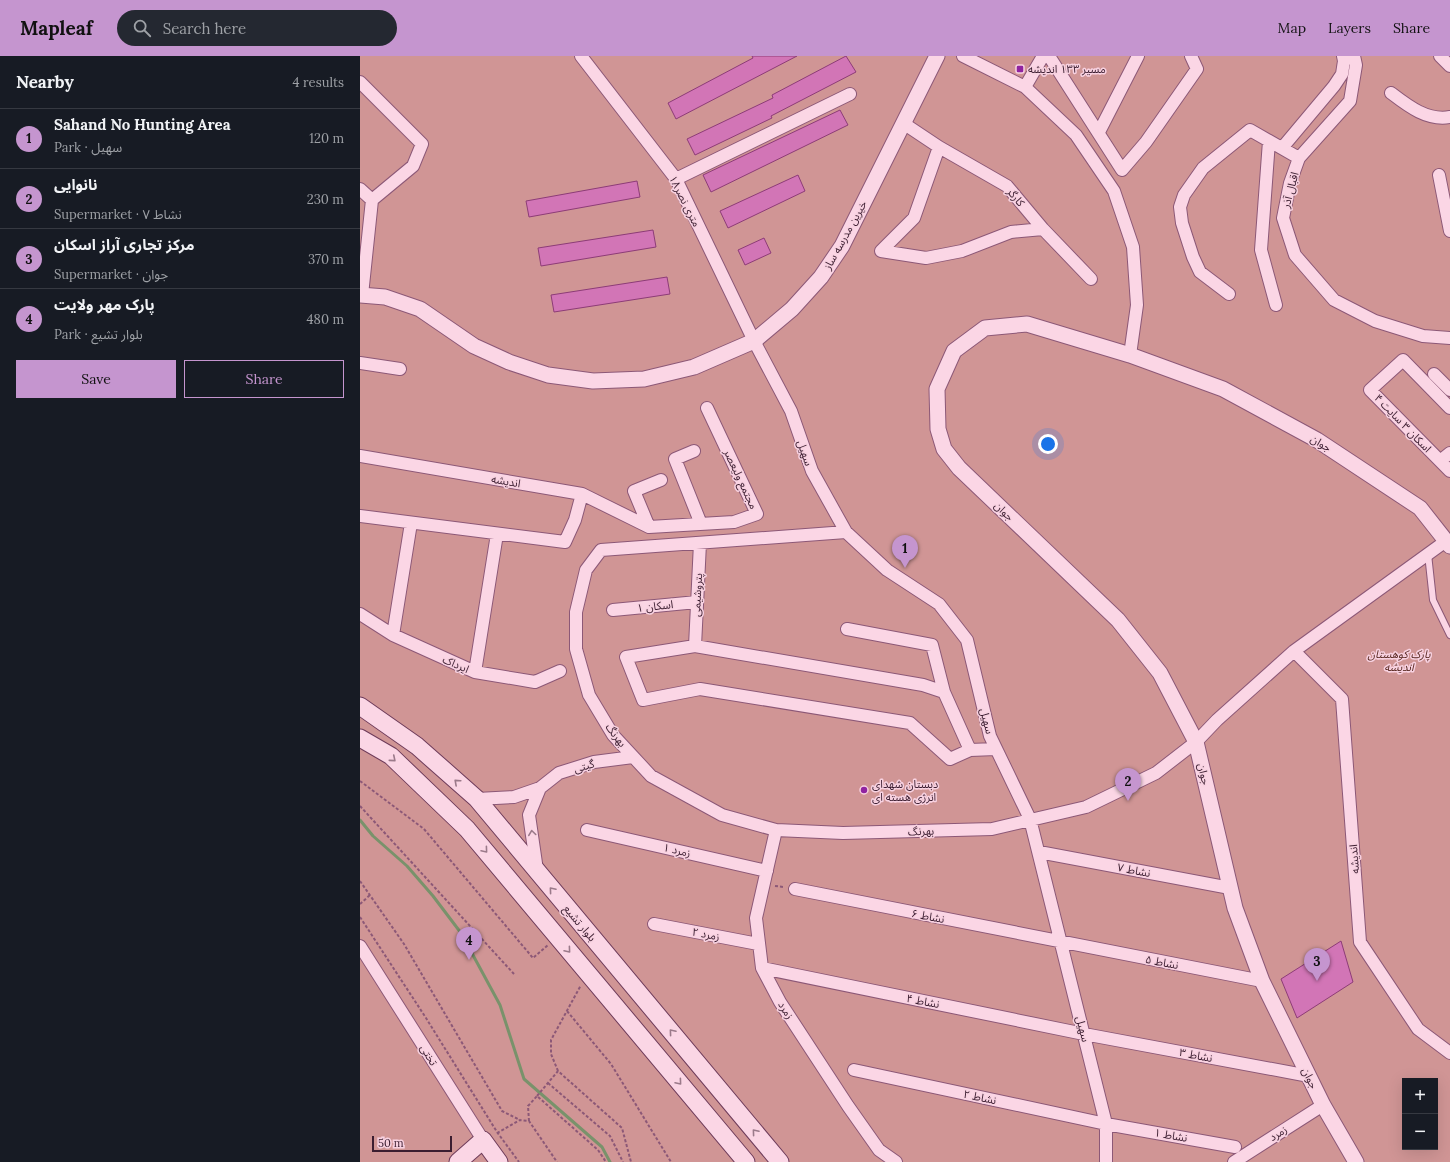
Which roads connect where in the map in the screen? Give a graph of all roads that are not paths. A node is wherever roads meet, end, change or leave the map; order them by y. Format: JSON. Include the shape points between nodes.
{"nodes":[{"id":1,"x":581,"y":56,"type":"edge"},
{"id":2,"x":937,"y":56,"type":"edge"},
{"id":3,"x":963,"y":56,"type":"edge"},
{"id":4,"x":1043,"y":56,"type":"edge"},
{"id":5,"x":1049,"y":56,"type":"edge"},
{"id":6,"x":1138,"y":56,"type":"edge"},
{"id":7,"x":1191,"y":56,"type":"edge"},
{"id":8,"x":1343,"y":56,"type":"edge"},
{"id":9,"x":1354,"y":56,"type":"edge"},
{"id":10,"x":1440,"y":56,"type":"edge"},
{"id":11,"x":1450,"y":66,"type":"edge"},
{"id":12,"x":360,"y":82,"type":"edge"},
{"id":13,"x":1025,"y":87,"type":"junction"},
{"id":14,"x":1391,"y":93,"type":"dead end"},
{"id":15,"x":850,"y":94,"type":"dead end"},
{"id":16,"x":1450,"y":117,"type":"edge"},
{"id":17,"x":904,"y":123,"type":"junction"},
{"id":18,"x":1099,"y":132,"type":"junction"},
{"id":19,"x":1269,"y":142,"type":"junction"},
{"id":20,"x":939,"y":147,"type":"junction"},
{"id":21,"x":1282,"y":148,"type":"junction"},
{"id":22,"x":1299,"y":158,"type":"junction"},
{"id":23,"x":1439,"y":176,"type":"dead end"},
{"id":24,"x":676,"y":179,"type":"junction"},
{"id":25,"x":360,"y":189,"type":"edge"},
{"id":26,"x":372,"y":200,"type":"junction"},
{"id":27,"x":1043,"y":229,"type":"junction"},
{"id":28,"x":1450,"y":231,"type":"edge"},
{"id":29,"x":1091,"y":279,"type":"dead end"},
{"id":30,"x":1229,"y":294,"type":"dead end"},
{"id":31,"x":361,"y":295,"type":"edge"},
{"id":32,"x":1276,"y":305,"type":"dead end"},
{"id":33,"x":1450,"y":338,"type":"edge"},
{"id":34,"x":754,"y":341,"type":"junction"},
{"id":35,"x":1130,"y":355,"type":"junction"},
{"id":36,"x":360,"y":363,"type":"edge"},
{"id":37,"x":400,"y":369,"type":"dead end"},
{"id":38,"x":1434,"y":374,"type":"dead end"},
{"id":39,"x":1450,"y":390,"type":"edge"},
{"id":40,"x":707,"y":408,"type":"dead end"},
{"id":41,"x":1450,"y":408,"type":"edge"},
{"id":42,"x":694,"y":451,"type":"dead end"},
{"id":43,"x":1450,"y":453,"type":"edge"},
{"id":44,"x":360,"y":456,"type":"edge"},
{"id":45,"x":1440,"y":461,"type":"junction"},
{"id":46,"x":1450,"y":471,"type":"edge"},
{"id":47,"x":660,"y":480,"type":"dead end"},
{"id":48,"x":582,"y":494,"type":"junction"},
{"id":49,"x":360,"y":516,"type":"edge"},
{"id":50,"x":411,"y":523,"type":"junction"},
{"id":51,"x":701,"y":524,"type":"junction"},
{"id":52,"x":647,"y":527,"type":"junction"},
{"id":53,"x":846,"y":532,"type":"junction"},
{"id":54,"x":497,"y":534,"type":"junction"},
{"id":55,"x":700,"y":543,"type":"junction"},
{"id":56,"x":1448,"y":544,"type":"edge"},
{"id":57,"x":1428,"y":554,"type":"junction"},
{"id":58,"x":697,"y":602,"type":"junction"},
{"id":59,"x":614,"y":610,"type":"dead end"},
{"id":60,"x":360,"y":614,"type":"edge"},
{"id":61,"x":847,"y":629,"type":"dead end"},
{"id":62,"x":393,"y":635,"type":"junction"},
{"id":63,"x":1450,"y":635,"type":"edge"},
{"id":64,"x":695,"y":646,"type":"junction"},
{"id":65,"x":1294,"y":651,"type":"junction"},
{"id":66,"x":560,"y":671,"type":"dead end"},
{"id":67,"x":475,"y":672,"type":"junction"},
{"id":68,"x":944,"y":692,"type":"junction"},
{"id":69,"x":360,"y":706,"type":"edge"},
{"id":70,"x":360,"y":738,"type":"edge"},
{"id":71,"x":1196,"y":742,"type":"junction"},
{"id":72,"x":996,"y":748,"type":"junction"},
{"id":73,"x":970,"y":750,"type":"junction"},
{"id":74,"x":633,"y":757,"type":"junction"},
{"id":75,"x":540,"y":788,"type":"junction"},
{"id":76,"x":477,"y":800,"type":"junction"},
{"id":77,"x":1030,"y":819,"type":"junction"},
{"id":78,"x":587,"y":830,"type":"dead end"},
{"id":79,"x":776,"y":830,"type":"junction"},
{"id":80,"x":1038,"y":852,"type":"junction"},
{"id":81,"x":767,"y":871,"type":"junction"},
{"id":82,"x":537,"y":872,"type":"junction"},
{"id":83,"x":1230,"y":888,"type":"junction"},
{"id":84,"x":796,"y":889,"type":"road end"},
{"id":85,"x":654,"y":924,"type":"dead end"},
{"id":86,"x":1061,"y":943,"type":"junction"},
{"id":87,"x":758,"y":944,"type":"junction"},
{"id":88,"x":360,"y":946,"type":"edge"},
{"id":89,"x":762,"y":968,"type":"junction"},
{"id":90,"x":1262,"y":981,"type":"junction"},
{"id":91,"x":1084,"y":1034,"type":"junction"},
{"id":92,"x":1450,"y":1053,"type":"edge"},
{"id":93,"x":854,"y":1070,"type":"dead end"},
{"id":94,"x":1309,"y":1076,"type":"junction"},
{"id":95,"x":1323,"y":1105,"type":"junction"},
{"id":96,"x":1106,"y":1124,"type":"junction"},
{"id":97,"x":490,"y":1136,"type":"junction"},
{"id":98,"x":1235,"y":1147,"type":"dead end"},
{"id":99,"x":744,"y":1161,"type":"edge"},
{"id":100,"x":458,"y":1162,"type":"edge"},
{"id":101,"x":500,"y":1162,"type":"edge"},
{"id":102,"x":780,"y":1162,"type":"edge"},
{"id":103,"x":896,"y":1162,"type":"edge"},
{"id":104,"x":1106,"y":1162,"type":"edge"},
{"id":105,"x":1234,"y":1162,"type":"edge"},
{"id":106,"x":1356,"y":1162,"type":"edge"}],
"edges":[{"from":1,"to":24,"type":"street","name":"۱۸متری نصر"},
{"from":2,"to":17,"type":"street","name":"خیرین مدرسه ساز"},
{"from":3,"to":13,"type":"street"},
{"from":4,"to":13,"type":"street"},
{"from":5,"to":18,"type":"street"},
{"from":6,"to":18,"type":"street"},
{"from":7,"to":18,"type":"street","via":[[1197,69],[1146,142],[1122,170]]},
{"from":8,"to":21,"type":"street","via":[[1342,74]]},
{"from":9,"to":22,"type":"street","name":"اقبال آذر","via":[[1356,65],[1350,101]]},
{"from":10,"to":11,"type":"street"},
{"from":12,"to":26,"type":"street","via":[[422,144],[413,166]]},
{"from":13,"to":35,"type":"street","via":[[1076,135],[1114,191],[1133,247],[1137,305]]},
{"from":14,"to":16,"type":"street","via":[[1410,107],[1429,116]]},
{"from":15,"to":24,"type":"street"},
{"from":17,"to":20,"type":"street","name":"کارگر"},
{"from":17,"to":34,"type":"street","name":"خیرین مدرسه ساز","via":[[842,246],[821,277],[792,309]]},
{"from":19,"to":21,"type":"street"},
{"from":19,"to":30,"type":"street","via":[[1250,130],[1203,168],[1184,195],[1180,207],[1182,223],[1200,272]]},
{"from":19,"to":32,"type":"street","via":[[1261,250]]},
{"from":20,"to":27,"type":"street","name":"کارگر","via":[[1007,186]]},
{"from":20,"to":27,"type":"street","via":[[914,218],[881,251],[926,258],[962,251],[1011,232]]},
{"from":21,"to":22,"type":"street"},
{"from":22,"to":33,"type":"street","name":"اقبال آذر","via":[[1282,218],[1295,255],[1300,261],[1334,300],[1376,321],[1409,332]]},
{"from":23,"to":28,"type":"street"},
{"from":24,"to":34,"type":"street","name":"۱۸متری نصر"},
{"from":25,"to":26,"type":"street"},
{"from":26,"to":31,"type":"street"},
{"from":27,"to":29,"type":"street","name":"کارگر"},
{"from":31,"to":34,"type":"street","name":"خیرین مدرسه ساز","via":[[384,298],[420,309],[474,346],[509,362],[548,375],[593,381],[644,379],[694,367]]},
{"from":34,"to":53,"type":"street","name":"سهیل","via":[[791,411],[812,471]]},
{"from":35,"to":56,"type":"street","name":"جوان","via":[[1223,389],[1317,440],[1420,508]]},
{"from":35,"to":71,"type":"street","name":"جوان","via":[[1027,324],[985,328],[954,351],[937,389],[938,429],[944,449],[959,468],[1118,620],[1160,673]]},
{"from":36,"to":37,"type":"street"},
{"from":38,"to":39,"type":"street"},
{"from":40,"to":51,"type":"street","name":"مجتمع ولیعصر","via":[[757,514],[734,522]]},
{"from":41,"to":45,"type":"street","name":"اسکان ۳ سایت ۴","via":[[1403,360],[1370,390]]},
{"from":42,"to":51,"type":"street","via":[[675,459]]},
{"from":43,"to":45,"type":"street"},
{"from":44,"to":48,"type":"street","name":"اندیشه"},
{"from":45,"to":46,"type":"street","name":"اسکان ۳ سایت ۴"},
{"from":47,"to":52,"type":"street","via":[[634,490]]},
{"from":48,"to":52,"type":"street","name":"اندیشه"},
{"from":48,"to":54,"type":"street","via":[[575,520],[565,542]]},
{"from":49,"to":50,"type":"street"},
{"from":50,"to":54,"type":"street"},
{"from":50,"to":62,"type":"street"},
{"from":51,"to":52,"type":"street","name":"مجتمع ولیعصر"},
{"from":53,"to":55,"type":"street","name":"بهرنگ"},
{"from":53,"to":72,"type":"street","name":"سهیل","via":[[887,570],[939,604],[968,640],[990,736]]},
{"from":54,"to":67,"type":"street"},
{"from":55,"to":58,"type":"street","name":"پتروشیمی"},
{"from":55,"to":74,"type":"street","name":"بهرنگ","via":[[601,550],[586,570],[576,612],[576,649],[589,695],[613,736]]},
{"from":56,"to":57,"type":"street","name":"بهرنگ"},
{"from":57,"to":63,"type":"lane","via":[[1433,600]]},
{"from":57,"to":65,"type":"street","name":"بهرنگ"},
{"from":58,"to":59,"type":"street","name":"اسکان ۱"},
{"from":58,"to":64,"type":"street","name":"پتروشیمی"},
{"from":60,"to":62,"type":"street","name":"ایرداک"},
{"from":61,"to":68,"type":"street","via":[[932,645]]},
{"from":62,"to":67,"type":"street","name":"ایرداک"},
{"from":64,"to":68,"type":"street","via":[[901,681]]},
{"from":64,"to":73,"type":"street","via":[[626,657],[643,700],[700,689],[910,723],[950,759]]},
{"from":65,"to":71,"type":"street","name":"بهرنگ"},
{"from":65,"to":92,"type":"street","name":"اندیشه","via":[[1342,699],[1360,942],[1418,1029]]},
{"from":66,"to":67,"type":"street","name":"ایرداک","via":[[535,682]]},
{"from":68,"to":73,"type":"street"},
{"from":76,"to":69,"type":"main road","name":"بلوار تشیع","one_way":true,"via":[[417,746]]},
{"from":70,"to":99,"type":"main road","one_way":true,"via":[[391,756],[468,829]]},
{"from":71,"to":77,"type":"street","name":"بهرنگ","via":[[1156,773],[1086,807]]},
{"from":71,"to":83,"type":"street","name":"جوان"},
{"from":72,"to":73,"type":"street"},
{"from":72,"to":77,"type":"street","name":"سهیل"},
{"from":74,"to":75,"type":"street","name":"گیتی","via":[[594,762],[559,773]]},
{"from":74,"to":79,"type":"street","name":"بهرنگ","via":[[651,776],[722,815]]},
{"from":75,"to":76,"type":"street","name":"گیتی","via":[[514,797]]},
{"from":82,"to":75,"type":"street","name":"گیتی","one_way":true,"via":[[529,815]]},
{"from":76,"to":82,"type":"main road","name":"بلوار تشیع"},
{"from":77,"to":79,"type":"street","name":"بهرنگ","via":[[992,829],[843,834]]},
{"from":77,"to":80,"type":"street","name":"سهیل"},
{"from":78,"to":81,"type":"street","name":"زمرد ۱"},
{"from":79,"to":81,"type":"street","name":"زمرد"},
{"from":80,"to":83,"type":"street","name":"نشاط ۷"},
{"from":80,"to":86,"type":"street","name":"سهیل"},
{"from":81,"to":87,"type":"street","name":"زمرد","via":[[756,918]]},
{"from":102,"to":82,"type":"main road","name":"بلوار تشیع","one_way":true},
{"from":83,"to":90,"type":"street","name":"جوان"},
{"from":84,"to":86,"type":"street","name":"نشاط ۶"},
{"from":85,"to":87,"type":"street","name":"زمرد ۲"},
{"from":86,"to":90,"type":"street","name":"نشاط ۵"},
{"from":86,"to":91,"type":"street","name":"سهیل"},
{"from":87,"to":89,"type":"street","name":"زمرد"},
{"from":88,"to":97,"type":"street","name":"تختی"},
{"from":89,"to":91,"type":"street","name":"نشاط ۴"},
{"from":89,"to":103,"type":"street","name":"زمرد","via":[[780,1002],[852,1112],[879,1150]]},
{"from":90,"to":94,"type":"street","name":"جوان"},
{"from":91,"to":94,"type":"street","name":"نشاط ۳"},
{"from":91,"to":96,"type":"street","name":"سهیل"},
{"from":93,"to":96,"type":"street","name":"نشاط ۲"},
{"from":94,"to":95,"type":"street","name":"جوان"},
{"from":95,"to":105,"type":"street","name":"زمرد"},
{"from":95,"to":106,"type":"street","name":"جوان"},
{"from":96,"to":98,"type":"street","name":"نشاط ۱"},
{"from":96,"to":104,"type":"street","name":"سهیل"},
{"from":97,"to":100,"type":"main road"},
{"from":97,"to":101,"type":"main road","name":"تختی"}]}
